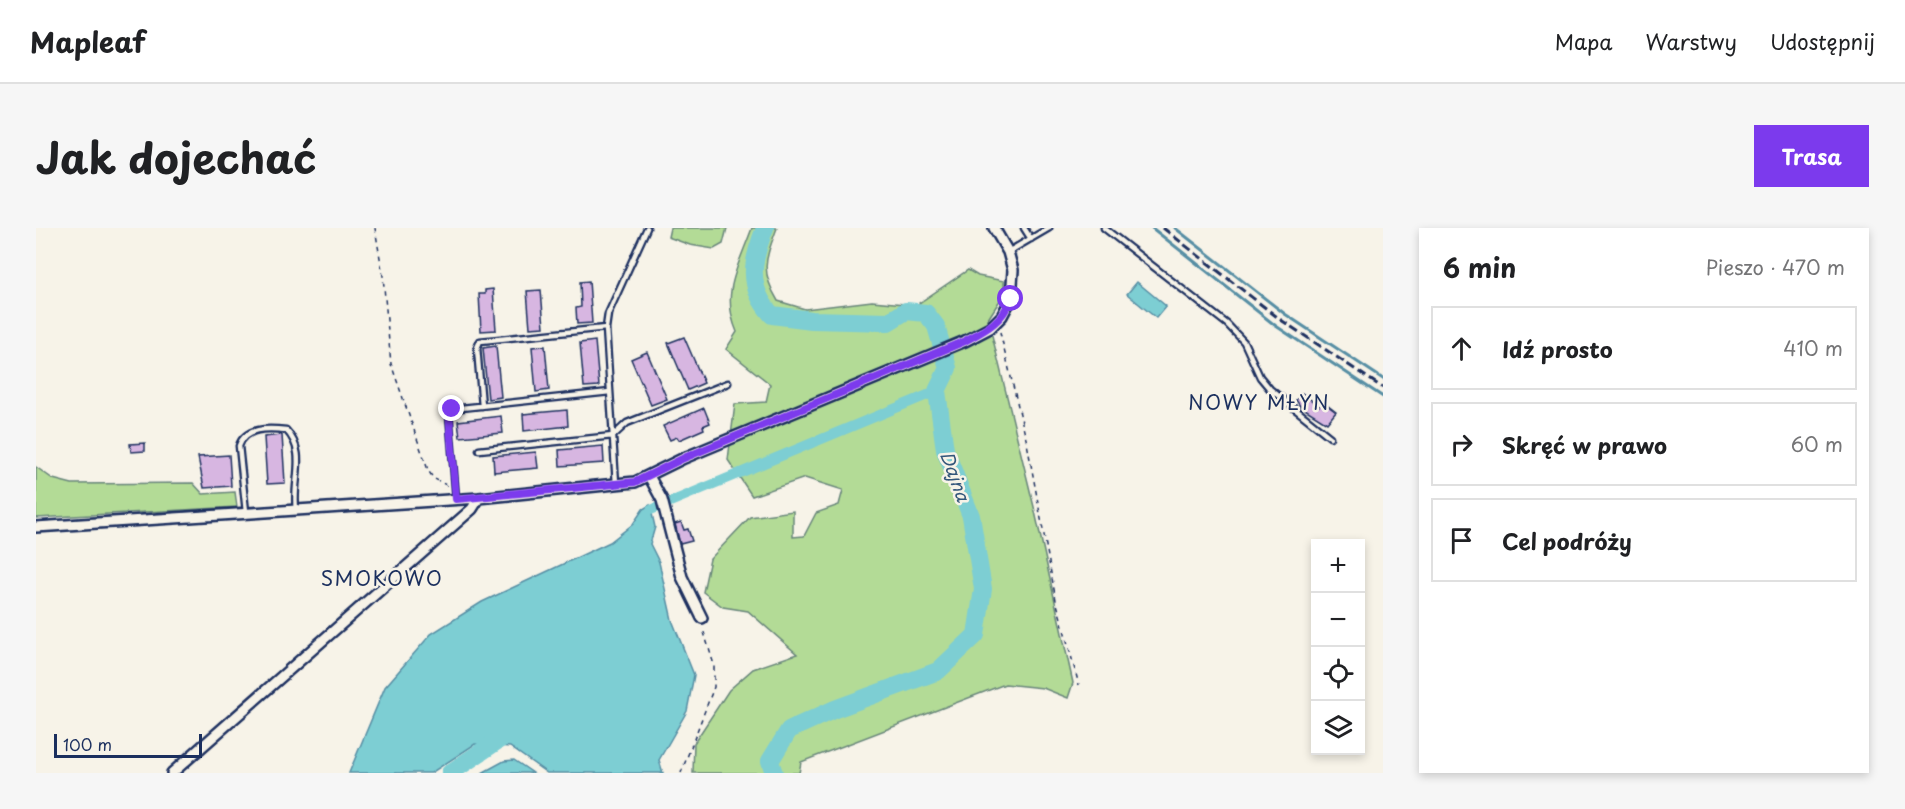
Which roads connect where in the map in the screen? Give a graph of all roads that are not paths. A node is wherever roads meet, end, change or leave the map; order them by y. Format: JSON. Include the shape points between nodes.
{"nodes":[{"id":1,"x":647,"y":228,"type":"edge"},
{"id":2,"x":994,"y":228,"type":"edge"},
{"id":3,"x":1024,"y":228,"type":"edge"},
{"id":4,"x":1049,"y":228,"type":"edge"},
{"id":5,"x":1104,"y":228,"type":"edge"},
{"id":6,"x":1031,"y":238,"type":"junction"},
{"id":7,"x":1008,"y":252,"type":"junction"},
{"id":8,"x":606,"y":328,"type":"junction"},
{"id":9,"x":728,"y":383,"type":"dead end"},
{"id":10,"x":610,"y":392,"type":"junction"},
{"id":11,"x":482,"y":406,"type":"junction"},
{"id":12,"x":613,"y":436,"type":"junction"},
{"id":13,"x":1330,"y":436,"type":"dead end"},
{"id":14,"x":478,"y":450,"type":"dead end"},
{"id":15,"x":649,"y":477,"type":"junction"},
{"id":16,"x":616,"y":485,"type":"junction"},
{"id":17,"x":479,"y":498,"type":"junction"},
{"id":18,"x":456,"y":499,"type":"junction"},
{"id":19,"x":296,"y":509,"type":"junction"},
{"id":20,"x":246,"y":512,"type":"junction"},
{"id":21,"x":36,"y":527,"type":"edge"},
{"id":22,"x":702,"y":618,"type":"road end"},
{"id":23,"x":172,"y":773,"type":"edge"}],
"edges":[{"from":1,"to":8,"type":"lane","via":[[608,314]]},
{"from":2,"to":7,"type":"street"},
{"from":3,"to":6,"type":"lane"},
{"from":4,"to":6,"type":"lane"},
{"from":5,"to":13,"type":"lane","via":[[1227,324],[1244,342],[1270,389]]},
{"from":6,"to":7,"type":"lane"},
{"from":7,"to":15,"type":"street","via":[[1011,299],[996,322],[922,361],[684,458]]},
{"from":8,"to":10,"type":"lane"},
{"from":8,"to":11,"type":"lane","via":[[480,341],[477,348]]},
{"from":9,"to":12,"type":"lane","via":[[627,423]]},
{"from":10,"to":11,"type":"lane"},
{"from":10,"to":12,"type":"lane"},
{"from":11,"to":18,"type":"lane","via":[[452,409],[449,413]]},
{"from":12,"to":14,"type":"lane"},
{"from":12,"to":16,"type":"lane"},
{"from":15,"to":16,"type":"street"},
{"from":15,"to":22,"type":"street","via":[[662,500],[682,577]]},
{"from":16,"to":17,"type":"street"},
{"from":17,"to":18,"type":"street"},
{"from":17,"to":23,"type":"street","via":[[472,509]]},
{"from":18,"to":19,"type":"street"},
{"from":19,"to":20,"type":"street"},
{"from":19,"to":20,"type":"lane","via":[[299,452],[286,430],[278,429],[248,432],[242,437],[239,446]]},
{"from":20,"to":21,"type":"street"}]}
